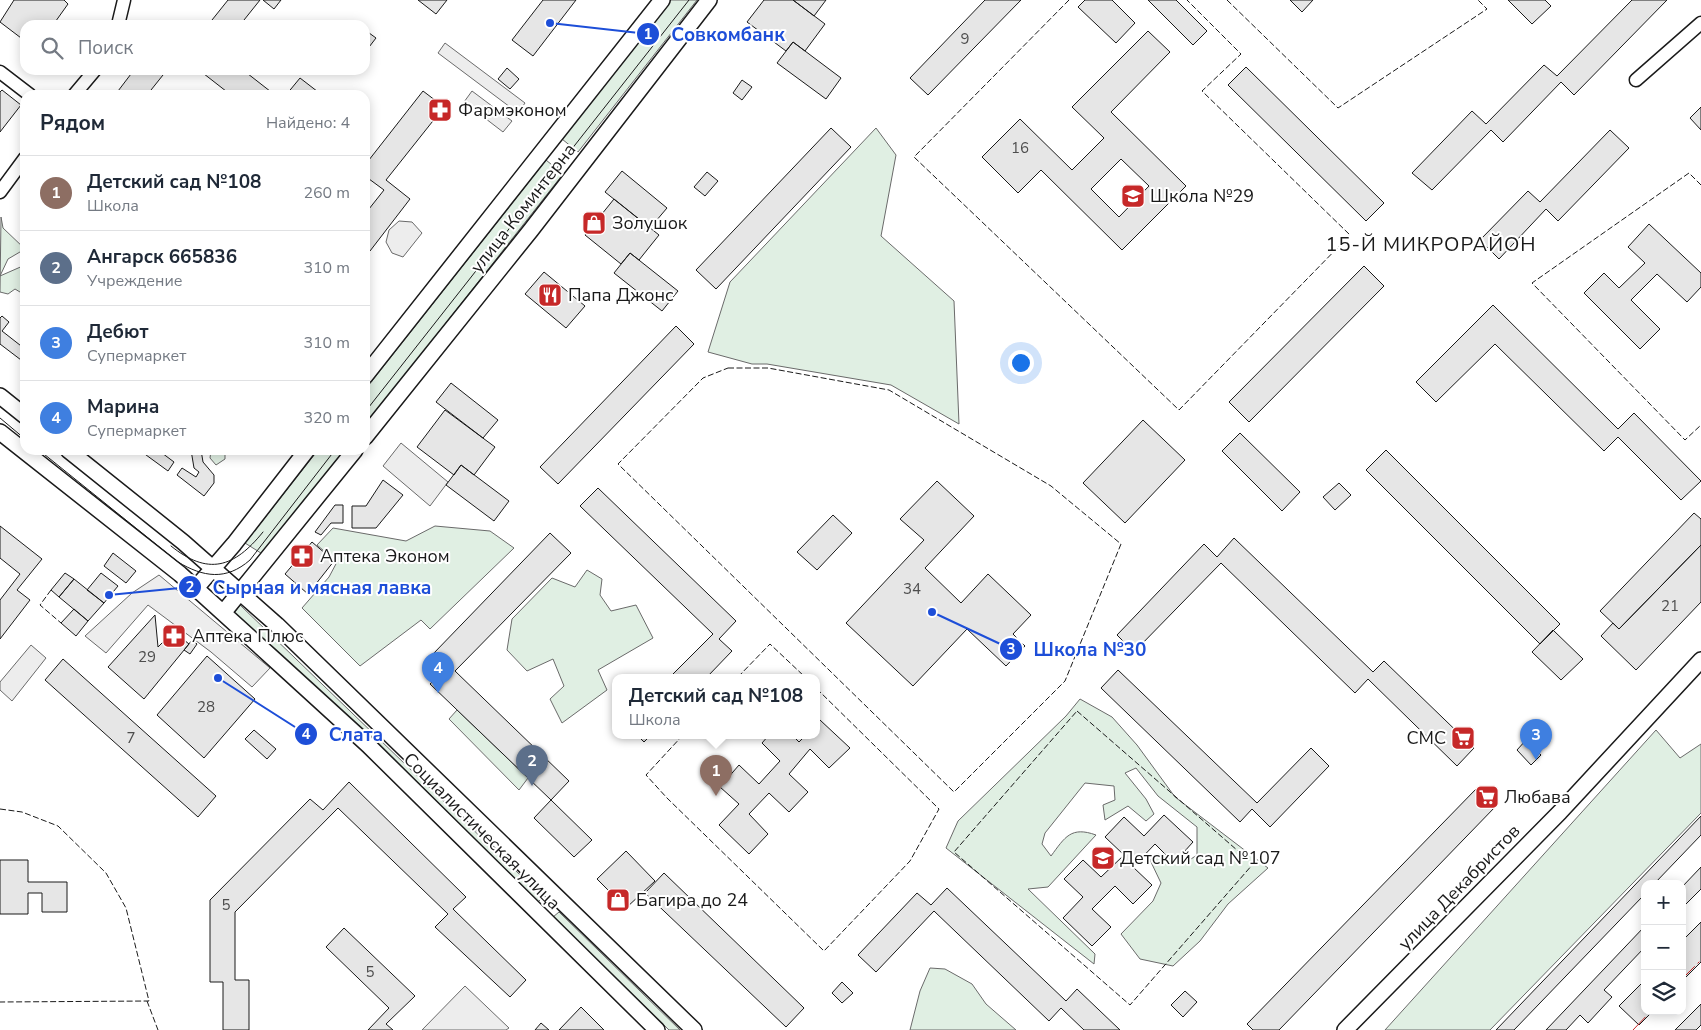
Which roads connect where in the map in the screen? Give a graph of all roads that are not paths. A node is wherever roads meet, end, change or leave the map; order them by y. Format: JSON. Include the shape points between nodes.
{"nodes":[{"id":1,"x":124,"y":0,"type":"edge"},
{"id":2,"x":662,"y":0,"type":"edge"},
{"id":3,"x":709,"y":0,"type":"edge"},
{"id":4,"x":119,"y":20,"type":"edge"},
{"id":5,"x":1701,"y":23,"type":"edge"},
{"id":6,"x":0,"y":72,"type":"edge"},
{"id":7,"x":91,"y":75,"type":"edge"},
{"id":8,"x":1636,"y":80,"type":"dead end"},
{"id":9,"x":23,"y":90,"type":"edge"},
{"id":10,"x":78,"y":90,"type":"edge"},
{"id":11,"x":20,"y":165,"type":"edge"},
{"id":12,"x":0,"y":192,"type":"edge"},
{"id":13,"x":370,"y":370,"type":"edge"},
{"id":14,"x":0,"y":396,"type":"edge"},
{"id":15,"x":20,"y":412,"type":"edge"},
{"id":16,"x":370,"y":431,"type":"edge"},
{"id":17,"x":0,"y":432,"type":"edge"},
{"id":18,"x":20,"y":448,"type":"edge"},
{"id":19,"x":29,"y":455,"type":"edge"},
{"id":20,"x":74,"y":455,"type":"edge"},
{"id":21,"x":302,"y":455,"type":"edge"},
{"id":22,"x":351,"y":455,"type":"edge"},
{"id":23,"x":214,"y":568,"type":"junction"},
{"id":24,"x":196,"y":588,"type":"junction"},
{"id":25,"x":241,"y":592,"type":"junction"},
{"id":26,"x":223,"y":613,"type":"junction"},
{"id":27,"x":1701,"y":660,"type":"edge"},
{"id":28,"x":657,"y":1030,"type":"edge"},
{"id":29,"x":694,"y":1030,"type":"edge"},
{"id":30,"x":1345,"y":1030,"type":"edge"}],
"edges":[{"from":1,"to":4,"type":"street"},
{"from":2,"to":13,"type":"street","name":"улица Коминтерна"},
{"from":3,"to":16,"type":"street","name":"улица Коминтерна"},
{"from":5,"to":8,"type":"street"},
{"from":6,"to":9,"type":"street"},
{"from":7,"to":10,"type":"street"},
{"from":11,"to":12,"type":"street"},
{"from":14,"to":15,"type":"street"},
{"from":17,"to":18,"type":"street","name":"Социалистическая улица"},
{"from":19,"to":24,"type":"street","name":"Социалистическая улица"},
{"from":20,"to":23,"type":"street","name":"Социалистическая улица"},
{"from":21,"to":23,"type":"street"},
{"from":22,"to":25,"type":"street"},
{"from":23,"to":24,"type":"street"},
{"from":23,"to":25,"type":"street","name":"Социалистическая улица"},
{"from":24,"to":26,"type":"street","name":"Социалистическая улица"},
{"from":25,"to":26,"type":"street"},
{"from":25,"to":29,"type":"street","name":"Социалистическая улица"},
{"from":26,"to":28,"type":"street","name":"Социалистическая улица","via":[[368,745]]},
{"from":27,"to":30,"type":"street","name":"улица Декабристов","via":[[1560,812]]}]}
